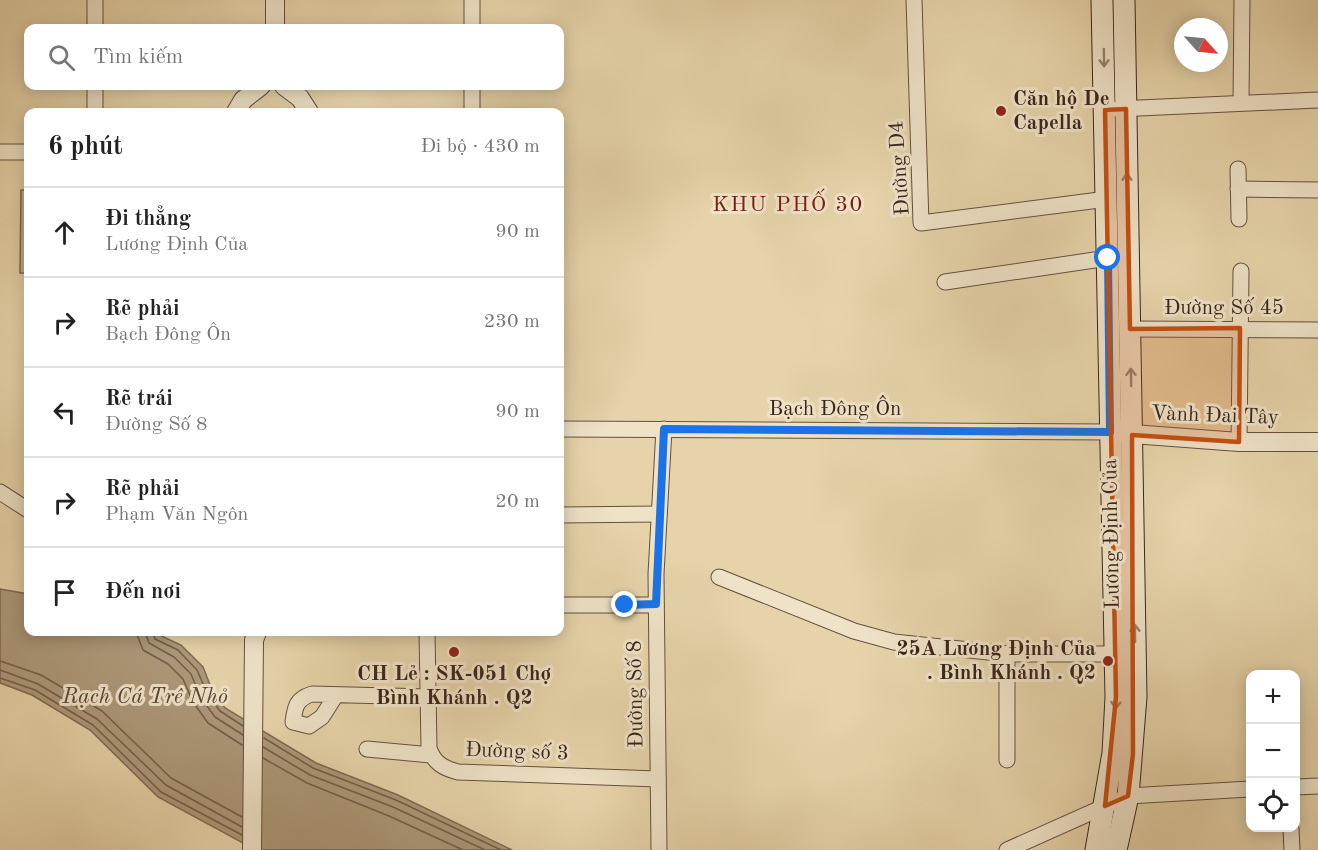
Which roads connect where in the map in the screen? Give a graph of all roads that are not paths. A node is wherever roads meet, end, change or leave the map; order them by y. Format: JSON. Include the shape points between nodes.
{"nodes":[{"id":1,"x":95,"y":0,"type":"edge"},
{"id":2,"x":275,"y":0,"type":"edge"},
{"id":3,"x":472,"y":0,"type":"edge"},
{"id":4,"x":914,"y":0,"type":"edge"},
{"id":5,"x":1102,"y":0,"type":"edge"},
{"id":6,"x":1124,"y":0,"type":"edge"},
{"id":7,"x":1242,"y":0,"type":"edge"},
{"id":8,"x":95,"y":24,"type":"edge"},
{"id":9,"x":275,"y":24,"type":"edge"},
{"id":10,"x":472,"y":24,"type":"edge"},
{"id":11,"x":95,"y":90,"type":"edge"},
{"id":12,"x":472,"y":90,"type":"edge"},
{"id":13,"x":1318,"y":100,"type":"edge"},
{"id":14,"x":1241,"y":102,"type":"junction"},
{"id":15,"x":95,"y":108,"type":"edge"},
{"id":16,"x":472,"y":108,"type":"edge"},
{"id":17,"x":1116,"y":109,"type":"junction"},
{"id":18,"x":0,"y":152,"type":"edge"},
{"id":19,"x":24,"y":152,"type":"edge"},
{"id":20,"x":1238,"y":169,"type":"dead end"},
{"id":21,"x":1239,"y":189,"type":"junction"},
{"id":22,"x":1318,"y":190,"type":"edge"},
{"id":23,"x":1107,"y":199,"type":"junction"},
{"id":24,"x":1239,"y":219,"type":"dead end"},
{"id":25,"x":1108,"y":258,"type":"junction"},
{"id":26,"x":1241,"y":271,"type":"dead end"},
{"id":27,"x":945,"y":282,"type":"dead end"},
{"id":28,"x":1240,"y":328,"type":"junction"},
{"id":29,"x":1130,"y":329,"type":"junction"},
{"id":30,"x":1318,"y":330,"type":"edge"},
{"id":31,"x":564,"y":429,"type":"edge"},
{"id":32,"x":664,"y":429,"type":"junction"},
{"id":33,"x":1110,"y":432,"type":"junction"},
{"id":34,"x":1132,"y":435,"type":"junction"},
{"id":35,"x":1239,"y":442,"type":"junction"},
{"id":36,"x":1318,"y":442,"type":"edge"},
{"id":37,"x":0,"y":492,"type":"edge"},
{"id":38,"x":24,"y":507,"type":"edge"},
{"id":39,"x":659,"y":514,"type":"junction"},
{"id":40,"x":564,"y":515,"type":"edge"},
{"id":41,"x":719,"y":577,"type":"dead end"},
{"id":42,"x":656,"y":604,"type":"junction"},
{"id":43,"x":564,"y":605,"type":"edge"},
{"id":44,"x":256,"y":636,"type":"edge"},
{"id":45,"x":427,"y":636,"type":"edge"},
{"id":46,"x":1007,"y":654,"type":"junction"},
{"id":47,"x":1115,"y":654,"type":"junction"},
{"id":48,"x":336,"y":695,"type":"dead end"},
{"id":49,"x":428,"y":697,"type":"junction"},
{"id":50,"x":367,"y":749,"type":"dead end"},
{"id":51,"x":431,"y":755,"type":"junction"},
{"id":52,"x":1008,"y":760,"type":"dead end"},
{"id":53,"x":658,"y":779,"type":"junction"},
{"id":54,"x":1318,"y":786,"type":"edge"},
{"id":55,"x":1300,"y":787,"type":"edge"},
{"id":56,"x":1246,"y":789,"type":"edge"},
{"id":57,"x":1128,"y":796,"type":"junction"},
{"id":58,"x":1105,"y":806,"type":"junction"},
{"id":59,"x":1292,"y":832,"type":"edge"},
{"id":60,"x":252,"y":850,"type":"edge"},
{"id":61,"x":659,"y":850,"type":"edge"},
{"id":62,"x":1008,"y":850,"type":"edge"},
{"id":63,"x":1096,"y":850,"type":"edge"},
{"id":64,"x":1116,"y":850,"type":"edge"},
{"id":65,"x":1292,"y":850,"type":"edge"}],
"edges":[{"from":1,"to":8,"type":"street"},
{"from":2,"to":9,"type":"street"},
{"from":3,"to":10,"type":"street"},
{"from":4,"to":23,"type":"street","name":"Đường D4","via":[[921,223]]},
{"from":5,"to":17,"type":"main road","name":"Lương Định Của","one_way":true},
{"from":6,"to":17,"type":"main road"},
{"from":7,"to":14,"type":"street"},
{"from":11,"to":15,"type":"street"},
{"from":12,"to":16,"type":"street"},
{"from":13,"to":14,"type":"street"},
{"from":14,"to":17,"type":"street"},
{"from":17,"to":23,"type":"main road","name":"Lương Định Của"},
{"from":29,"to":17,"type":"main road","name":"Lương Định Của","one_way":true},
{"from":18,"to":19,"type":"street"},
{"from":20,"to":21,"type":"street"},
{"from":21,"to":22,"type":"street"},
{"from":21,"to":24,"type":"street"},
{"from":23,"to":25,"type":"main road","name":"Lương Định Của"},
{"from":25,"to":27,"type":"street"},
{"from":25,"to":33,"type":"main road","name":"Lương Định Của"},
{"from":26,"to":28,"type":"street"},
{"from":28,"to":29,"type":"street","name":"Đường Số 45"},
{"from":28,"to":30,"type":"street","name":"Đường Số 45"},
{"from":28,"to":35,"type":"street"},
{"from":34,"to":29,"type":"main road","name":"Lương Định Của","one_way":true},
{"from":31,"to":32,"type":"street","name":"Bạch Đông Ôn"},
{"from":32,"to":33,"type":"street","name":"Bạch Đông Ôn"},
{"from":32,"to":39,"type":"street","name":"Đường Số 8"},
{"from":33,"to":34,"type":"street","name":"Vành Đai Tây"},
{"from":33,"to":47,"type":"main road","name":"Lương Định Của"},
{"from":34,"to":35,"type":"street","name":"Vành Đai Tây"},
{"from":57,"to":34,"type":"main road","name":"Lương Định Của","one_way":true,"via":[[1136,697]]},
{"from":35,"to":36,"type":"street","name":"Vành Đai Tây"},
{"from":37,"to":38,"type":"street"},
{"from":39,"to":40,"type":"street"},
{"from":39,"to":42,"type":"street","name":"Đường Số 8"},
{"from":41,"to":46,"type":"street","via":[[854,631],[894,642]]},
{"from":42,"to":43,"type":"street"},
{"from":42,"to":53,"type":"street","name":"Đường Số 8"},
{"from":44,"to":60,"type":"street"},
{"from":45,"to":49,"type":"street"},
{"from":46,"to":47,"type":"street"},
{"from":46,"to":52,"type":"street"},
{"from":47,"to":58,"type":"main road","name":"Lương Định Của","one_way":true,"via":[[1113,753]]},
{"from":48,"to":49,"type":"street"},
{"from":49,"to":51,"type":"street"},
{"from":50,"to":51,"type":"street"},
{"from":51,"to":53,"type":"street","name":"Đường số 3","via":[[442,767],[458,772]]},
{"from":53,"to":61,"type":"street","name":"Đường Số 8"},
{"from":54,"to":55,"type":"street"},
{"from":56,"to":57,"type":"street"},
{"from":57,"to":58,"type":"street"},
{"from":57,"to":64,"type":"main road","name":"Lương Định Của"},
{"from":58,"to":62,"type":"street"},
{"from":58,"to":63,"type":"main road","name":"Lương Định Của"},
{"from":59,"to":65,"type":"street"}]}
